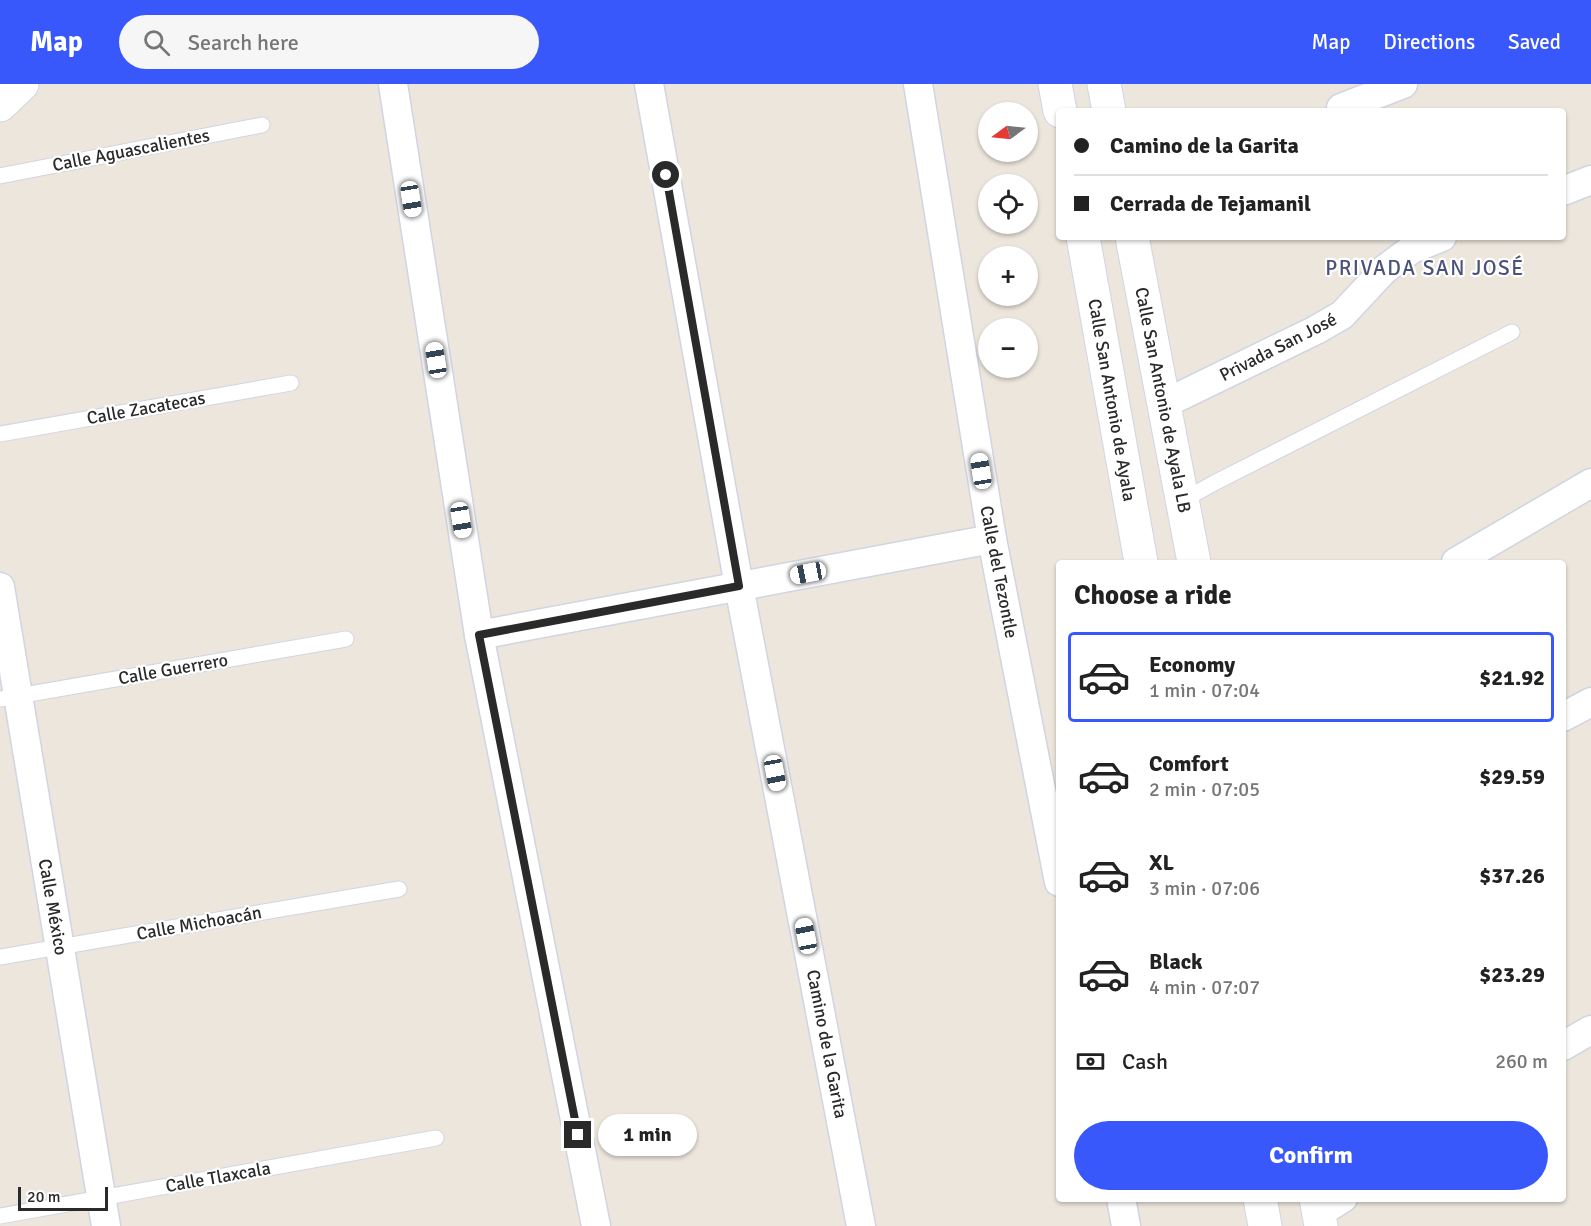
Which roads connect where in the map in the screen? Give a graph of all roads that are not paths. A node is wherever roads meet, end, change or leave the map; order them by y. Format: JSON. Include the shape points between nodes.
{"nodes":[{"id":1,"x":393,"y":84,"type":"edge"},
{"id":2,"x":650,"y":84,"type":"edge"},
{"id":3,"x":918,"y":84,"type":"edge"},
{"id":4,"x":1055,"y":84,"type":"edge"},
{"id":5,"x":1104,"y":84,"type":"edge"},
{"id":6,"x":1403,"y":84,"type":"edge"},
{"id":7,"x":1340,"y":101,"type":"edge"},
{"id":8,"x":1059,"y":108,"type":"edge"},
{"id":9,"x":1108,"y":108,"type":"edge"},
{"id":10,"x":262,"y":125,"type":"dead end"},
{"id":11,"x":0,"y":176,"type":"edge"},
{"id":12,"x":1591,"y":180,"type":"edge"},
{"id":13,"x":1566,"y":189,"type":"edge"},
{"id":14,"x":1084,"y":240,"type":"edge"},
{"id":15,"x":1133,"y":240,"type":"edge"},
{"id":16,"x":1434,"y":240,"type":"edge"},
{"id":17,"x":1141,"y":283,"type":"junction"},
{"id":18,"x":1093,"y":290,"type":"junction"},
{"id":19,"x":1512,"y":332,"type":"dead end"},
{"id":20,"x":291,"y":383,"type":"dead end"},
{"id":21,"x":1164,"y":404,"type":"junction"},
{"id":22,"x":0,"y":434,"type":"edge"},
{"id":23,"x":1591,"y":483,"type":"edge"},
{"id":24,"x":1182,"y":501,"type":"junction"},
{"id":25,"x":992,"y":539,"type":"junction"},
{"id":26,"x":1141,"y":560,"type":"edge"},
{"id":27,"x":1194,"y":560,"type":"edge"},
{"id":28,"x":1459,"y":560,"type":"edge"},
{"id":29,"x":739,"y":586,"type":"junction"},
{"id":30,"x":0,"y":587,"type":"edge"},
{"id":31,"x":479,"y":635,"type":"junction"},
{"id":32,"x":346,"y":639,"type":"dead end"},
{"id":33,"x":9,"y":697,"type":"edge"},
{"id":34,"x":1591,"y":702,"type":"edge"},
{"id":35,"x":1566,"y":715,"type":"edge"},
{"id":36,"x":1056,"y":867,"type":"edge"},
{"id":37,"x":399,"y":889,"type":"dead end"},
{"id":38,"x":60,"y":946,"type":"junction"},
{"id":39,"x":0,"y":957,"type":"edge"},
{"id":40,"x":1591,"y":1030,"type":"edge"},
{"id":41,"x":1566,"y":1044,"type":"edge"},
{"id":42,"x":436,"y":1138,"type":"dead end"},
{"id":43,"x":102,"y":1198,"type":"junction"},
{"id":44,"x":1122,"y":1202,"type":"edge"},
{"id":45,"x":1261,"y":1202,"type":"edge"},
{"id":46,"x":0,"y":1215,"type":"edge"},
{"id":47,"x":106,"y":1226,"type":"edge"},
{"id":48,"x":596,"y":1226,"type":"edge"},
{"id":49,"x":861,"y":1226,"type":"edge"},
{"id":50,"x":1126,"y":1226,"type":"edge"},
{"id":51,"x":1264,"y":1226,"type":"edge"}],
"edges":[{"from":1,"to":31,"type":"street"},
{"from":2,"to":29,"type":"street","name":"Camino de la Garita"},
{"from":3,"to":25,"type":"street","name":"Calle del Tezontle"},
{"from":4,"to":8,"type":"street"},
{"from":5,"to":9,"type":"street"},
{"from":6,"to":7,"type":"street"},
{"from":10,"to":11,"type":"lane","name":"Calle Aguascalientes"},
{"from":12,"to":13,"type":"street"},
{"from":14,"to":18,"type":"street","name":"Calle San Antonio de Ayala"},
{"from":15,"to":17,"type":"street","name":"Calle San Antonio de Ayala LB"},
{"from":16,"to":21,"type":"street","name":"Privada San José","via":[[1412,249],[1385,269],[1342,315]]},
{"from":17,"to":18,"type":"street"},
{"from":17,"to":21,"type":"street","name":"Calle San Antonio de Ayala LB"},
{"from":18,"to":26,"type":"street","name":"Calle San Antonio de Ayala"},
{"from":19,"to":24,"type":"lane"},
{"from":20,"to":22,"type":"lane","name":"Calle Zacatecas"},
{"from":21,"to":24,"type":"street","name":"Calle San Antonio de Ayala LB"},
{"from":23,"to":28,"type":"street"},
{"from":24,"to":27,"type":"street","name":"Calle San Antonio de Ayala LB"},
{"from":25,"to":29,"type":"street"},
{"from":25,"to":36,"type":"street","name":"Calle del Tezontle"},
{"from":29,"to":31,"type":"street"},
{"from":29,"to":49,"type":"street","name":"Camino de la Garita"},
{"from":30,"to":33,"type":"street","name":"Calle México"},
{"from":31,"to":48,"type":"street"},
{"from":32,"to":33,"type":"lane","name":"Calle Guerrero"},
{"from":33,"to":38,"type":"street","name":"Calle México"},
{"from":34,"to":35,"type":"street"},
{"from":37,"to":38,"type":"lane","name":"Calle Michoacán"},
{"from":38,"to":39,"type":"lane","name":"Calle Michoacán"},
{"from":38,"to":43,"type":"street","name":"Calle México"},
{"from":40,"to":41,"type":"street"},
{"from":42,"to":43,"type":"lane","name":"Calle Tlaxcala"},
{"from":43,"to":46,"type":"lane","name":"Calle Tlaxcala"},
{"from":43,"to":47,"type":"street","name":"Calle México"},
{"from":44,"to":50,"type":"street"},
{"from":45,"to":51,"type":"street"}]}
